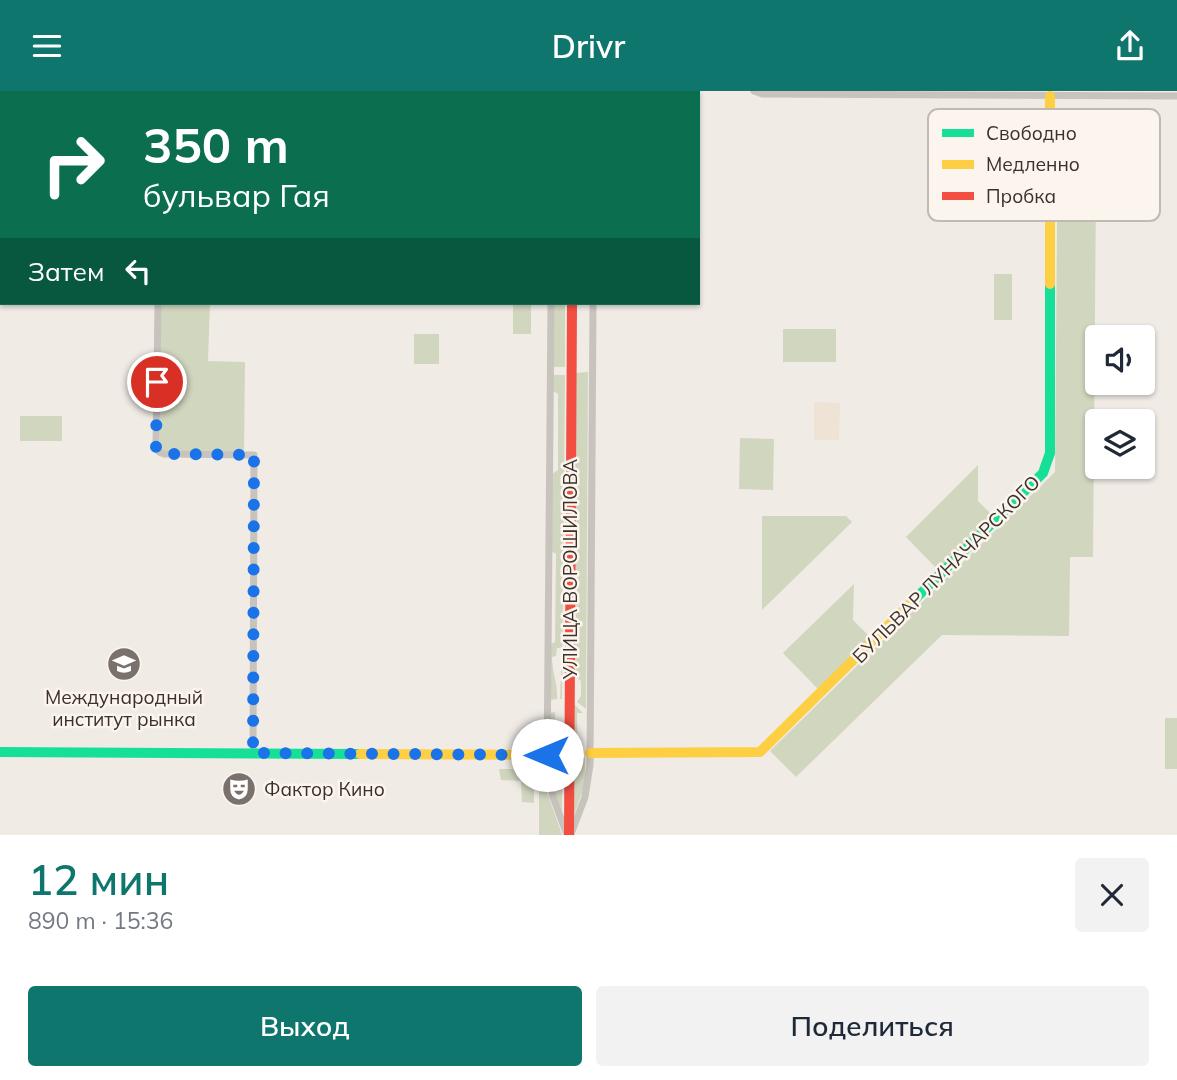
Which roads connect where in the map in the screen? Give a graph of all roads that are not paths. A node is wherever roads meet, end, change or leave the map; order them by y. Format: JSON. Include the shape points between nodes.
{"nodes":[{"id":1,"x":372,"y":91,"type":"edge"},
{"id":2,"x":397,"y":91,"type":"edge"},
{"id":3,"x":754,"y":91,"type":"edge"},
{"id":4,"x":1049,"y":96,"type":"junction"},
{"id":5,"x":1177,"y":96,"type":"edge"},
{"id":6,"x":1049,"y":109,"type":"edge"},
{"id":7,"x":1049,"y":221,"type":"edge"},
{"id":8,"x":158,"y":305,"type":"edge"},
{"id":9,"x":551,"y":305,"type":"edge"},
{"id":10,"x":572,"y":305,"type":"edge"},
{"id":11,"x":593,"y":305,"type":"edge"},
{"id":12,"x":0,"y":752,"type":"edge"},
{"id":13,"x":253,"y":753,"type":"junction"},
{"id":14,"x":590,"y":753,"type":"junction"},
{"id":15,"x":547,"y":755,"type":"junction"},
{"id":16,"x":569,"y":835,"type":"edge"}],
"edges":[{"from":1,"to":2,"type":"street"},
{"from":3,"to":4,"type":"street"},
{"from":4,"to":5,"type":"street"},
{"from":4,"to":6,"type":"street","name":"БУЛЬВАР ЛУНАЧАРСКОГО"},
{"from":7,"to":14,"type":"street","name":"БУЛЬВАР ЛУНАЧАРСКОГО","via":[[1050,453],[1043,473],[760,752]]},
{"from":8,"to":13,"type":"street","via":[[159,452],[254,455]]},
{"from":9,"to":15,"type":"street"},
{"from":10,"to":16,"type":"street","name":"УЛИЦА ВОРОШИЛОВА"},
{"from":11,"to":14,"type":"street"},
{"from":12,"to":13,"type":"street"},
{"from":13,"to":15,"type":"street"},
{"from":14,"to":16,"type":"street","via":[[585,797]]},
{"from":15,"to":16,"type":"street","via":[[549,782]]}]}
